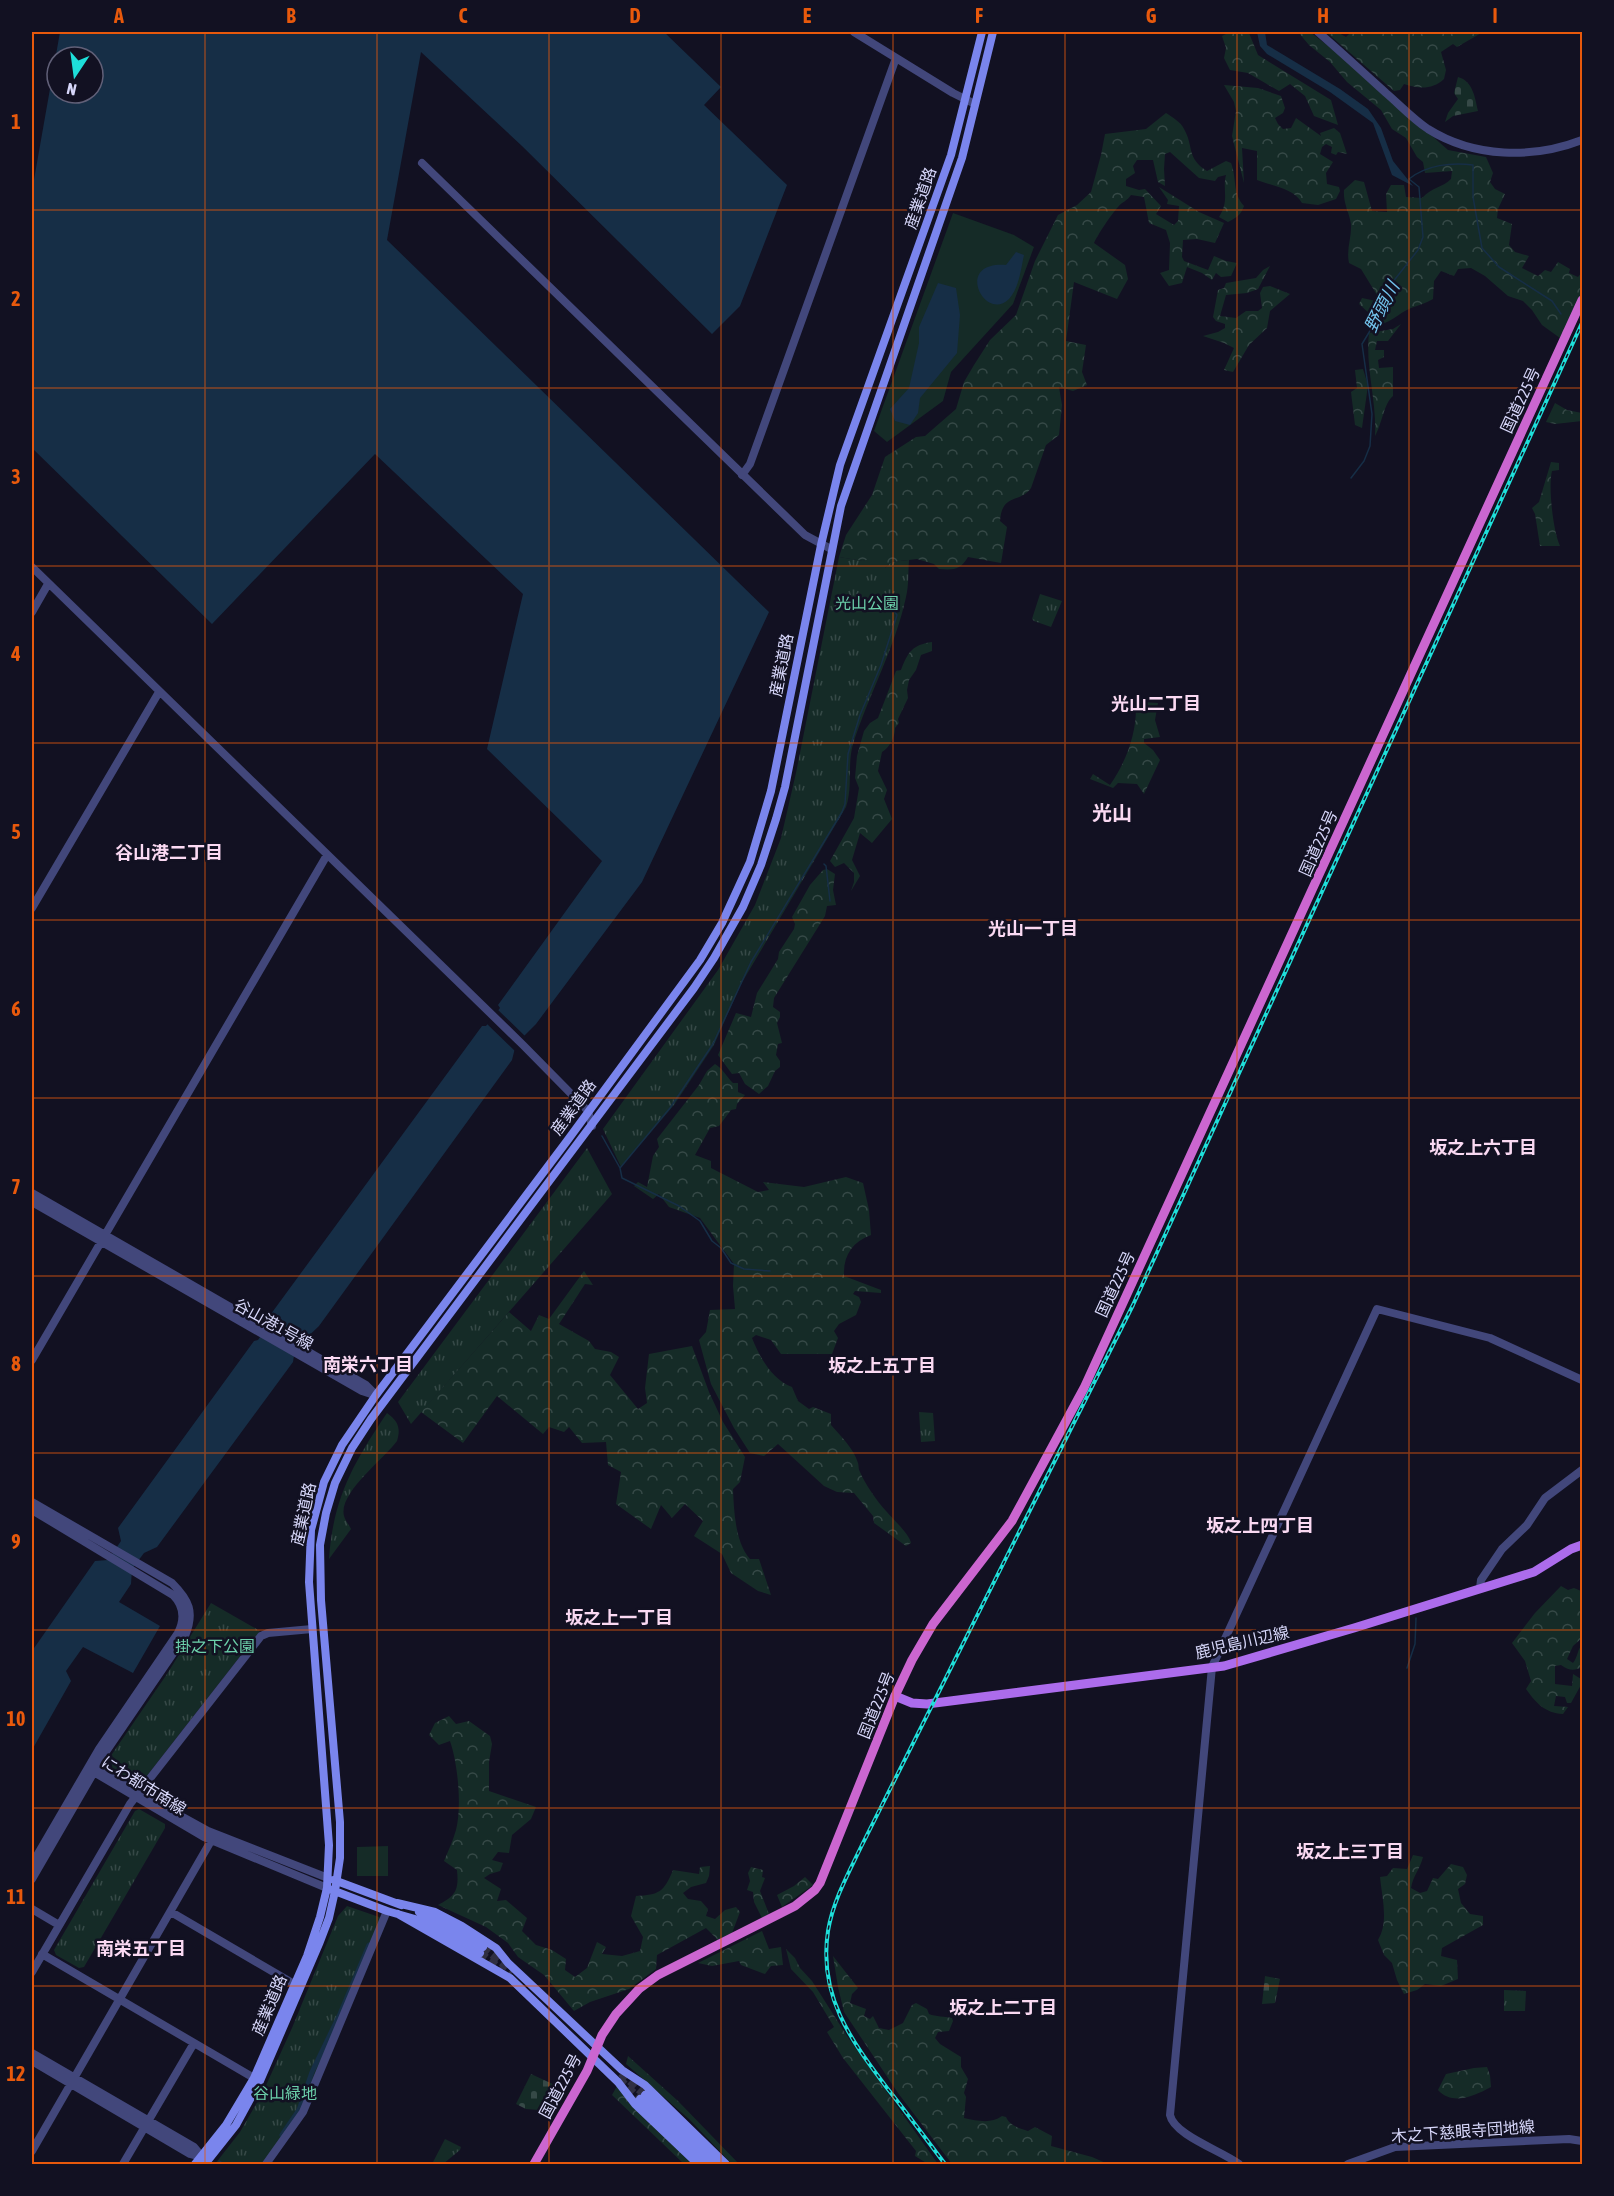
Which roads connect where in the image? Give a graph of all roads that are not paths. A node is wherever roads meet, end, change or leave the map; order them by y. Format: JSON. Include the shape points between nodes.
{"nodes":[{"id":1,"x":854,"y":32,"type":"edge"},
{"id":2,"x":982,"y":32,"type":"edge"},
{"id":3,"x":993,"y":32,"type":"edge"},
{"id":4,"x":1318,"y":32,"type":"edge"},
{"id":5,"x":896,"y":58,"type":"junction"},
{"id":6,"x":966,"y":100,"type":"junction"},
{"id":7,"x":975,"y":104,"type":"junction"},
{"id":8,"x":1582,"y":140,"type":"edge"},
{"id":9,"x":422,"y":163,"type":"dead end"},
{"id":10,"x":1582,"y":300,"type":"edge"},
{"id":11,"x":742,"y":475,"type":"junction"},
{"id":12,"x":821,"y":545,"type":"junction"},
{"id":13,"x":831,"y":549,"type":"junction"},
{"id":14,"x":32,"y":567,"type":"edge"},
{"id":15,"x":48,"y":584,"type":"junction"},
{"id":16,"x":32,"y":612,"type":"edge"},
{"id":17,"x":159,"y":692,"type":"junction"},
{"id":18,"x":327,"y":855,"type":"junction"},
{"id":19,"x":32,"y":908,"type":"edge"},
{"id":20,"x":588,"y":1111,"type":"junction"},
{"id":21,"x":592,"y":1126,"type":"junction"},
{"id":22,"x":32,"y":1193,"type":"edge"},
{"id":23,"x":32,"y":1202,"type":"edge"},
{"id":24,"x":102,"y":1239,"type":"junction"},
{"id":25,"x":32,"y":1360,"type":"edge"},
{"id":26,"x":1582,"y":1380,"type":"edge"},
{"id":27,"x":376,"y":1395,"type":"junction"},
{"id":28,"x":1582,"y":1470,"type":"edge"},
{"id":29,"x":32,"y":1502,"type":"edge"},
{"id":30,"x":32,"y":1510,"type":"edge"},
{"id":31,"x":1582,"y":1545,"type":"edge"},
{"id":32,"x":105,"y":1549,"type":"junction"},
{"id":33,"x":1480,"y":1588,"type":"junction"},
{"id":34,"x":312,"y":1629,"type":"junction"},
{"id":35,"x":1212,"y":1667,"type":"junction"},
{"id":36,"x":895,"y":1696,"type":"junction"},
{"id":37,"x":93,"y":1770,"type":"junction"},
{"id":38,"x":136,"y":1795,"type":"junction"},
{"id":39,"x":214,"y":1837,"type":"junction"},
{"id":40,"x":32,"y":1864,"type":"edge"},
{"id":41,"x":32,"y":1879,"type":"edge"},
{"id":42,"x":333,"y":1880,"type":"junction"},
{"id":43,"x":331,"y":1890,"type":"junction"},
{"id":44,"x":397,"y":1903,"type":"junction"},
{"id":45,"x":32,"y":1909,"type":"edge"},
{"id":46,"x":387,"y":1911,"type":"junction"},
{"id":47,"x":171,"y":1912,"type":"junction"},
{"id":48,"x":398,"y":1914,"type":"junction"},
{"id":49,"x":59,"y":1925,"type":"junction"},
{"id":50,"x":42,"y":1954,"type":"junction"},
{"id":51,"x":32,"y":1972,"type":"edge"},
{"id":52,"x":294,"y":1984,"type":"junction"},
{"id":53,"x":120,"y":2000,"type":"junction"},
{"id":54,"x":194,"y":2043,"type":"junction"},
{"id":55,"x":597,"y":2046,"type":"junction"},
{"id":56,"x":32,"y":2053,"type":"edge"},
{"id":57,"x":593,"y":2058,"type":"junction"},
{"id":58,"x":32,"y":2061,"type":"edge"},
{"id":59,"x":254,"y":2078,"type":"junction"},
{"id":60,"x":73,"y":2080,"type":"junction"},
{"id":61,"x":147,"y":2124,"type":"junction"},
{"id":62,"x":1582,"y":2141,"type":"edge"},
{"id":63,"x":32,"y":2151,"type":"edge"},
{"id":64,"x":204,"y":2161,"type":"edge"},
{"id":65,"x":123,"y":2164,"type":"edge"},
{"id":66,"x":195,"y":2164,"type":"edge"},
{"id":67,"x":266,"y":2164,"type":"edge"},
{"id":68,"x":534,"y":2164,"type":"edge"},
{"id":69,"x":699,"y":2164,"type":"edge"},
{"id":70,"x":707,"y":2164,"type":"edge"},
{"id":71,"x":717,"y":2164,"type":"edge"},
{"id":72,"x":726,"y":2164,"type":"edge"},
{"id":73,"x":1239,"y":2164,"type":"edge"},
{"id":74,"x":1348,"y":2164,"type":"edge"}],
"edges":[{"from":1,"to":5,"type":"street"},
{"from":2,"to":6,"type":"main road","name":"産業道路"},
{"from":3,"to":7,"type":"main road","name":"産業道路"},
{"from":4,"to":8,"type":"street","via":[[1417,121],[1448,139],[1487,151],[1516,153]]},
{"from":5,"to":6,"type":"street"},
{"from":5,"to":11,"type":"street","via":[[750,464]]},
{"from":6,"to":7,"type":"street"},
{"from":6,"to":12,"type":"main road","name":"産業道路","via":[[943,179],[840,465]]},
{"from":7,"to":13,"type":"main road","name":"産業道路","via":[[954,182],[851,471]]},
{"from":9,"to":11,"type":"street"},
{"from":10,"to":36,"type":"highway","name":"国道225号","via":[[1084,1388],[1012,1521],[933,1624]]},
{"from":11,"to":12,"type":"street","via":[[805,536]]},
{"from":12,"to":13,"type":"street"},
{"from":12,"to":20,"type":"main road","name":"産業道路","via":[[771,791],[750,862],[700,960]]},
{"from":13,"to":21,"type":"main road","name":"産業道路","via":[[785,788],[761,865],[714,958]]},
{"from":14,"to":15,"type":"street"},
{"from":15,"to":16,"type":"street"},
{"from":15,"to":17,"type":"street"},
{"from":17,"to":18,"type":"street"},
{"from":17,"to":19,"type":"street"},
{"from":18,"to":20,"type":"street"},
{"from":18,"to":24,"type":"street"},
{"from":20,"to":21,"type":"street"},
{"from":20,"to":27,"type":"main road","name":"産業道路"},
{"from":21,"to":42,"type":"main road","name":"産業道路","via":[[371,1419],[352,1448],[330,1498],[322,1529],[320,1578],[340,1822],[340,1858]]},
{"from":22,"to":24,"type":"street","name":"谷山港1号線"},
{"from":23,"to":24,"type":"street","name":"谷山港1号線"},
{"from":24,"to":25,"type":"street"},
{"from":24,"to":27,"type":"street","name":"谷山港1号線","via":[[301,1351],[362,1391]]},
{"from":26,"to":35,"type":"street","via":[[1490,1338],[1377,1309]]},
{"from":27,"to":34,"type":"main road","name":"産業道路","via":[[335,1458],[317,1503],[309,1564]]},
{"from":28,"to":33,"type":"street","via":[[1545,1498],[1527,1525],[1502,1549],[1481,1580]]},
{"from":29,"to":32,"type":"street"},
{"from":30,"to":32,"type":"street"},
{"from":31,"to":33,"type":"main road","name":"鹿児島川辺線","via":[[1534,1572]]},
{"from":32,"to":37,"type":"street","via":[[172,1583],[187,1600],[189,1625]]},
{"from":33,"to":35,"type":"main road","name":"鹿児島川辺線"},
{"from":34,"to":38,"type":"street","via":[[268,1632],[261,1636]]},
{"from":34,"to":42,"type":"main road","name":"産業道路"},
{"from":35,"to":36,"type":"main road","name":"鹿児島川辺線","via":[[927,1704]]},
{"from":35,"to":73,"type":"street","via":[[1170,2115],[1179,2130]]},
{"from":36,"to":55,"type":"highway","name":"国道225号","via":[[815,1890],[795,1906],[646,1982],[616,2014]]},
{"from":37,"to":38,"type":"street","name":"にわ都市南線"},
{"from":37,"to":40,"type":"street"},
{"from":37,"to":41,"type":"street"},
{"from":38,"to":39,"type":"street","name":"にわ都市南線"},
{"from":38,"to":49,"type":"street"},
{"from":39,"to":42,"type":"street","name":"にわ都市南線"},
{"from":39,"to":43,"type":"street","name":"にわ都市南線"},
{"from":39,"to":47,"type":"street"},
{"from":42,"to":43,"type":"main road","name":"産業道路"},
{"from":42,"to":44,"type":"main road"},
{"from":43,"to":46,"type":"main road"},
{"from":43,"to":52,"type":"main road","name":"産業道路"},
{"from":43,"to":64,"type":"main road","name":"産業道路","via":[[329,1918],[260,2081],[236,2125]]},
{"from":44,"to":48,"type":"main road","via":[[453,1929],[481,1950],[422,1921]]},
{"from":44,"to":55,"type":"main road","via":[[435,1912],[496,1948]]},
{"from":45,"to":49,"type":"street"},
{"from":46,"to":48,"type":"main road"},
{"from":46,"to":67,"type":"street","via":[[303,2112]]},
{"from":47,"to":52,"type":"street"},
{"from":47,"to":53,"type":"street"},
{"from":48,"to":57,"type":"main road","via":[[510,1978]]},
{"from":49,"to":50,"type":"street"},
{"from":50,"to":51,"type":"street"},
{"from":50,"to":53,"type":"street"},
{"from":52,"to":59,"type":"main road","name":"産業道路"},
{"from":53,"to":54,"type":"street"},
{"from":53,"to":60,"type":"street"},
{"from":54,"to":59,"type":"street"},
{"from":54,"to":61,"type":"street"},
{"from":55,"to":57,"type":"highway","name":"国道225号"},
{"from":55,"to":72,"type":"main road","via":[[645,2085]]},
{"from":56,"to":60,"type":"street"},
{"from":57,"to":68,"type":"highway","name":"国道225号"},
{"from":57,"to":69,"type":"main road"},
{"from":58,"to":60,"type":"street"},
{"from":59,"to":64,"type":"main road","name":"産業道路"},
{"from":60,"to":61,"type":"street"},
{"from":60,"to":63,"type":"street"},
{"from":61,"to":64,"type":"street","via":[[194,2147]]},
{"from":61,"to":65,"type":"street"},
{"from":62,"to":74,"type":"street","name":"木之下慈眼寺団地線","via":[[1395,2147]]},
{"from":64,"to":66,"type":"main road","name":"産業道路"},
{"from":70,"to":71,"type":"main road","via":[[643,2097]]}]}
